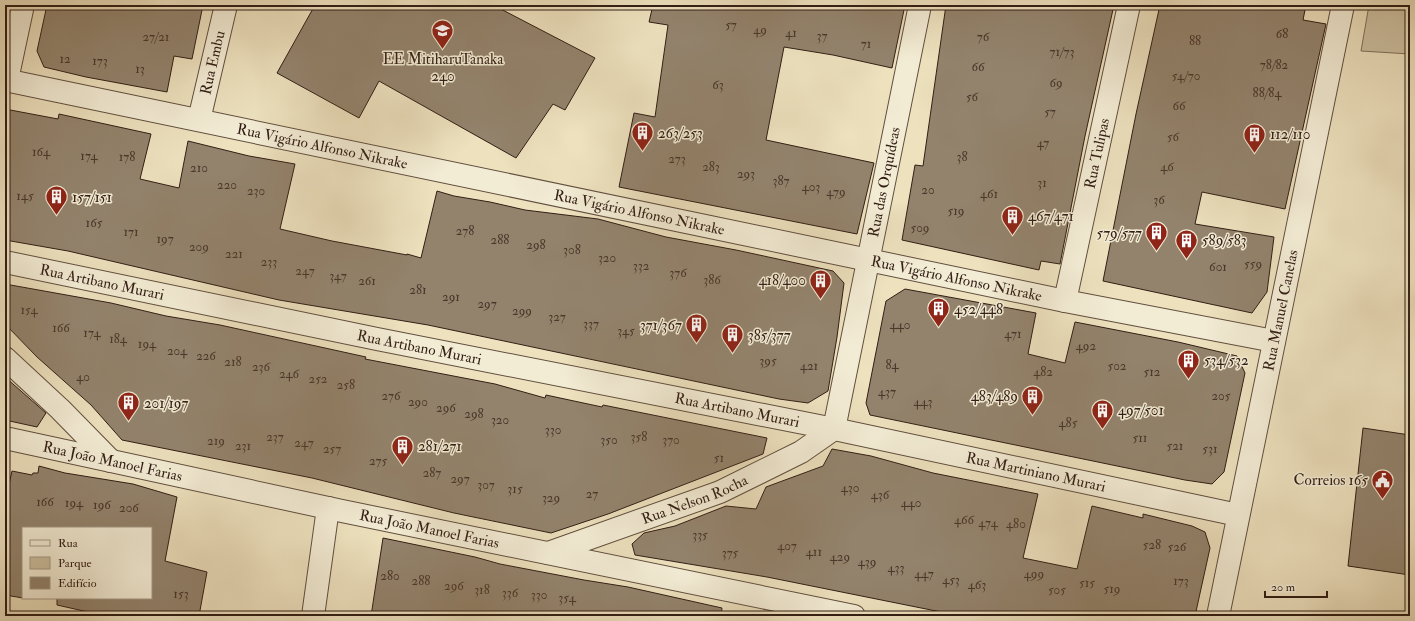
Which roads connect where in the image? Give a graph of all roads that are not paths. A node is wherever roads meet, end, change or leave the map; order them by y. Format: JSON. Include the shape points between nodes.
{"nodes":[{"id":1,"x":23,"y":5,"type":"edge"},
{"id":2,"x":226,"y":5,"type":"edge"},
{"id":3,"x":920,"y":5,"type":"edge"},
{"id":4,"x":1129,"y":5,"type":"edge"},
{"id":5,"x":1342,"y":5,"type":"edge"},
{"id":6,"x":6,"y":80,"type":"edge"},
{"id":7,"x":199,"y":120,"type":"junction"},
{"id":8,"x":868,"y":259,"type":"junction"},
{"id":9,"x":5,"y":262,"type":"edge"},
{"id":10,"x":1066,"y":301,"type":"junction"},
{"id":11,"x":1274,"y":341,"type":"junction"},
{"id":12,"x":5,"y":358,"type":"edge"},
{"id":13,"x":834,"y":430,"type":"junction"},
{"id":14,"x":5,"y":438,"type":"edge"},
{"id":15,"x":111,"y":461,"type":"junction"},
{"id":16,"x":328,"y":508,"type":"junction"},
{"id":17,"x":1238,"y":514,"type":"junction"},
{"id":18,"x":547,"y":553,"type":"junction"},
{"id":19,"x":313,"y":616,"type":"edge"},
{"id":20,"x":854,"y":616,"type":"edge"},
{"id":21,"x":1218,"y":616,"type":"edge"}],
"edges":[{"from":1,"to":6,"type":"street"},
{"from":2,"to":7,"type":"street","name":"Rua Embu"},
{"from":3,"to":8,"type":"street","name":"Rua das Orquídeas"},
{"from":4,"to":10,"type":"street","name":"Rua Tulipas"},
{"from":5,"to":11,"type":"street","name":"Rua Manuel Canelas"},
{"from":6,"to":7,"type":"street","name":"Rua Vigário Alfonso Nikrake"},
{"from":7,"to":8,"type":"street","name":"Rua Vigário Alfonso Nikrake"},
{"from":8,"to":10,"type":"street","name":"Rua Vigário Alfonso Nikrake"},
{"from":8,"to":13,"type":"street","name":"Rua das Orquídeas"},
{"from":9,"to":13,"type":"street","name":"Rua Artibano Murari"},
{"from":10,"to":11,"type":"street","name":"Rua Vigário Alfonso Nikrake"},
{"from":11,"to":17,"type":"street","name":"Rua Manuel Canelas"},
{"from":12,"to":15,"type":"street"},
{"from":13,"to":17,"type":"street","name":"Rua Martiniano Murari"},
{"from":13,"to":18,"type":"street","name":"Rua Nelson Rocha","via":[[801,452],[720,492]]},
{"from":14,"to":15,"type":"street","name":"Rua João Manoel Farias"},
{"from":15,"to":16,"type":"street","name":"Rua João Manoel Farias"},
{"from":16,"to":18,"type":"street","name":"Rua João Manoel Farias"},
{"from":16,"to":19,"type":"street"},
{"from":17,"to":21,"type":"street","name":"Rua Manuel Canelas"},
{"from":18,"to":20,"type":"street","name":"Rua João Manoel Farias"}]}
